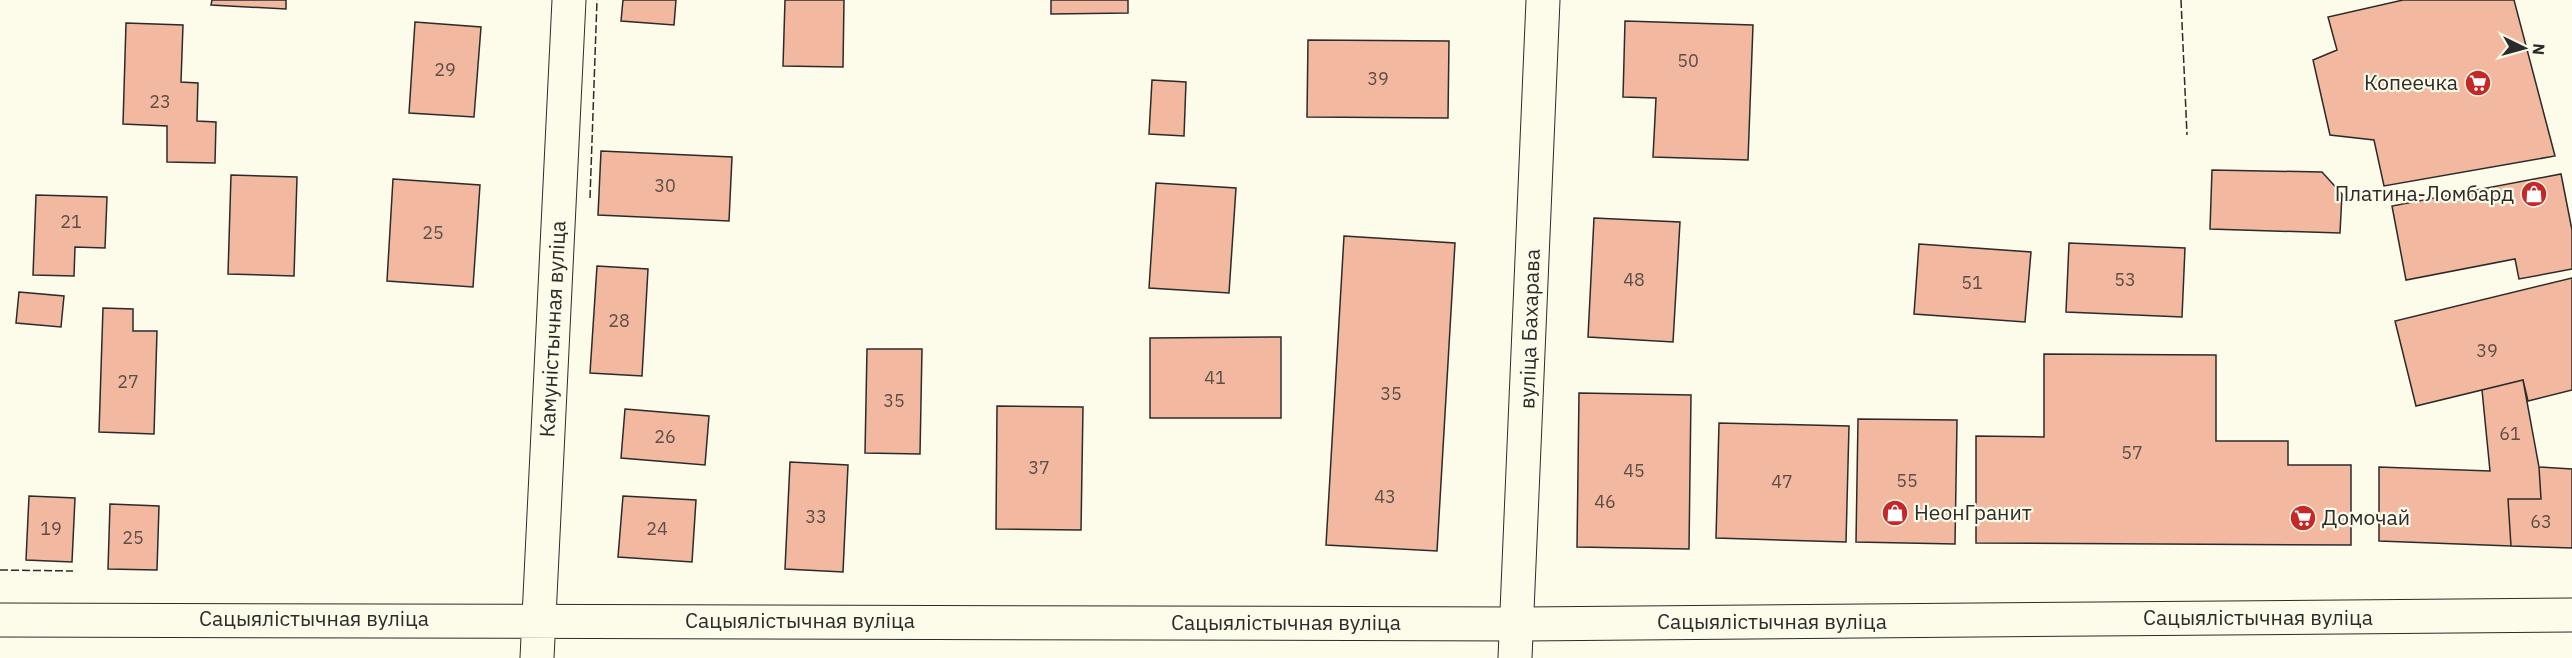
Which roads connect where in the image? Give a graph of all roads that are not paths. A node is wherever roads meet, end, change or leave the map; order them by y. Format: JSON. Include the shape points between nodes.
{"nodes":[{"id":1,"x":569,"y":0,"type":"edge"},
{"id":2,"x":1543,"y":0,"type":"edge"},
{"id":3,"x":2572,"y":615,"type":"edge"},
{"id":4,"x":0,"y":620,"type":"edge"},
{"id":5,"x":539,"y":620,"type":"junction"},
{"id":6,"x":1518,"y":624,"type":"junction"},
{"id":7,"x":537,"y":658,"type":"edge"},
{"id":8,"x":1515,"y":658,"type":"edge"}],
"edges":[{"from":1,"to":5,"type":"street","name":"Камуністычная вуліца"},
{"from":2,"to":6,"type":"street","name":"вуліца Бахарава"},
{"from":3,"to":6,"type":"street","name":"Сацыялістычная вуліца"},
{"from":4,"to":5,"type":"street","name":"Сацыялістычная вуліца"},
{"from":5,"to":6,"type":"street","name":"Сацыялістычная вуліца"},
{"from":5,"to":7,"type":"street","name":"Камуністычная вуліца"},
{"from":6,"to":8,"type":"street","name":"вуліца Бахарава"}]}
